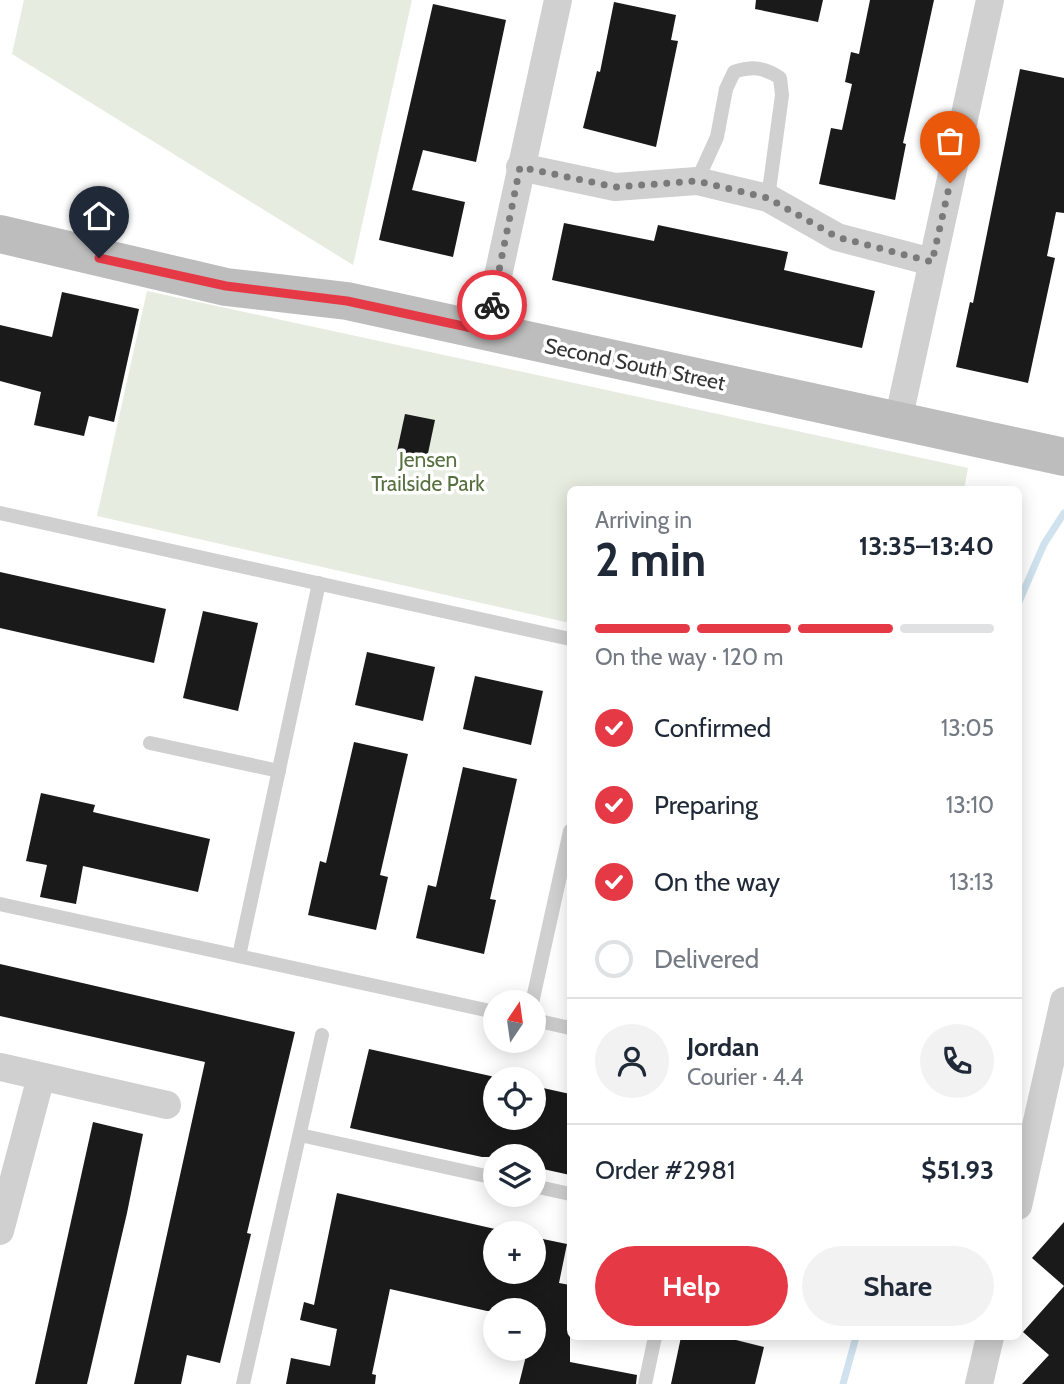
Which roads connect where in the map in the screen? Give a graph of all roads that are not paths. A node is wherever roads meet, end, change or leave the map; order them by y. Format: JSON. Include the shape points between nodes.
{"nodes":[{"id":1,"x":558,"y":0,"type":"edge"},
{"id":2,"x":989,"y":0,"type":"edge"},
{"id":3,"x":520,"y":167,"type":"junction"},
{"id":4,"x":697,"y":181,"type":"junction"},
{"id":5,"x":768,"y":198,"type":"junction"},
{"id":6,"x":0,"y":234,"type":"edge"},
{"id":7,"x":932,"y":262,"type":"junction"},
{"id":8,"x":486,"y":331,"type":"junction"},
{"id":9,"x":898,"y":421,"type":"junction"},
{"id":10,"x":1064,"y":457,"type":"edge"},
{"id":11,"x":0,"y":513,"type":"edge"},
{"id":12,"x":319,"y":583,"type":"junction"},
{"id":13,"x":567,"y":638,"type":"edge"},
{"id":14,"x":150,"y":743,"type":"dead end"},
{"id":15,"x":279,"y":771,"type":"junction"},
{"id":16,"x":567,"y":845,"type":"edge"},
{"id":17,"x":0,"y":904,"type":"edge"},
{"id":18,"x":239,"y":956,"type":"junction"},
{"id":19,"x":535,"y":990,"type":"edge"},
{"id":20,"x":1064,"y":1001,"type":"edge"},
{"id":21,"x":483,"y":1009,"type":"edge"},
{"id":22,"x":546,"y":1023,"type":"edge"},
{"id":23,"x":567,"y":1027,"type":"edge"},
{"id":24,"x":322,"y":1035,"type":"dead end"},
{"id":25,"x":0,"y":1067,"type":"edge"},
{"id":26,"x":41,"y":1077,"type":"junction"},
{"id":27,"x":167,"y":1105,"type":"dead end"},
{"id":28,"x":300,"y":1135,"type":"junction"},
{"id":29,"x":483,"y":1175,"type":"edge"},
{"id":30,"x":1022,"y":1188,"type":"edge"},
{"id":31,"x":546,"y":1189,"type":"edge"},
{"id":32,"x":567,"y":1193,"type":"edge"},
{"id":33,"x":0,"y":1231,"type":"edge"},
{"id":34,"x":654,"y":1340,"type":"edge"},
{"id":35,"x":988,"y":1340,"type":"edge"},
{"id":36,"x":243,"y":1384,"type":"edge"},
{"id":37,"x":645,"y":1384,"type":"edge"},
{"id":38,"x":979,"y":1384,"type":"edge"}],
"edges":[{"from":1,"to":3,"type":"street"},
{"from":2,"to":7,"type":"street"},
{"from":3,"to":4,"type":"street","via":[[615,187]]},
{"from":3,"to":8,"type":"street"},
{"from":4,"to":5,"type":"street"},
{"from":4,"to":5,"type":"lane","via":[[717,137],[734,72],[749,67],[768,69],[780,78],[782,95]]},
{"from":5,"to":7,"type":"street","via":[[837,237]]},
{"from":6,"to":8,"type":"street","name":"Second South Street","via":[[226,286],[347,301]]},
{"from":7,"to":9,"type":"street"},
{"from":8,"to":9,"type":"street","name":"Second South Street"},
{"from":9,"to":10,"type":"street","name":"Second South Street"},
{"from":11,"to":12,"type":"lane"},
{"from":12,"to":13,"type":"lane"},
{"from":12,"to":15,"type":"lane"},
{"from":14,"to":15,"type":"lane"},
{"from":15,"to":18,"type":"lane"},
{"from":16,"to":19,"type":"lane"},
{"from":17,"to":18,"type":"lane"},
{"from":18,"to":21,"type":"lane"},
{"from":20,"to":30,"type":"street"},
{"from":22,"to":23,"type":"lane"},
{"from":24,"to":28,"type":"lane"},
{"from":25,"to":26,"type":"street"},
{"from":26,"to":27,"type":"street"},
{"from":26,"to":33,"type":"street"},
{"from":28,"to":29,"type":"lane"},
{"from":28,"to":36,"type":"lane"},
{"from":31,"to":32,"type":"lane"},
{"from":34,"to":37,"type":"lane"},
{"from":35,"to":38,"type":"street"}]}
